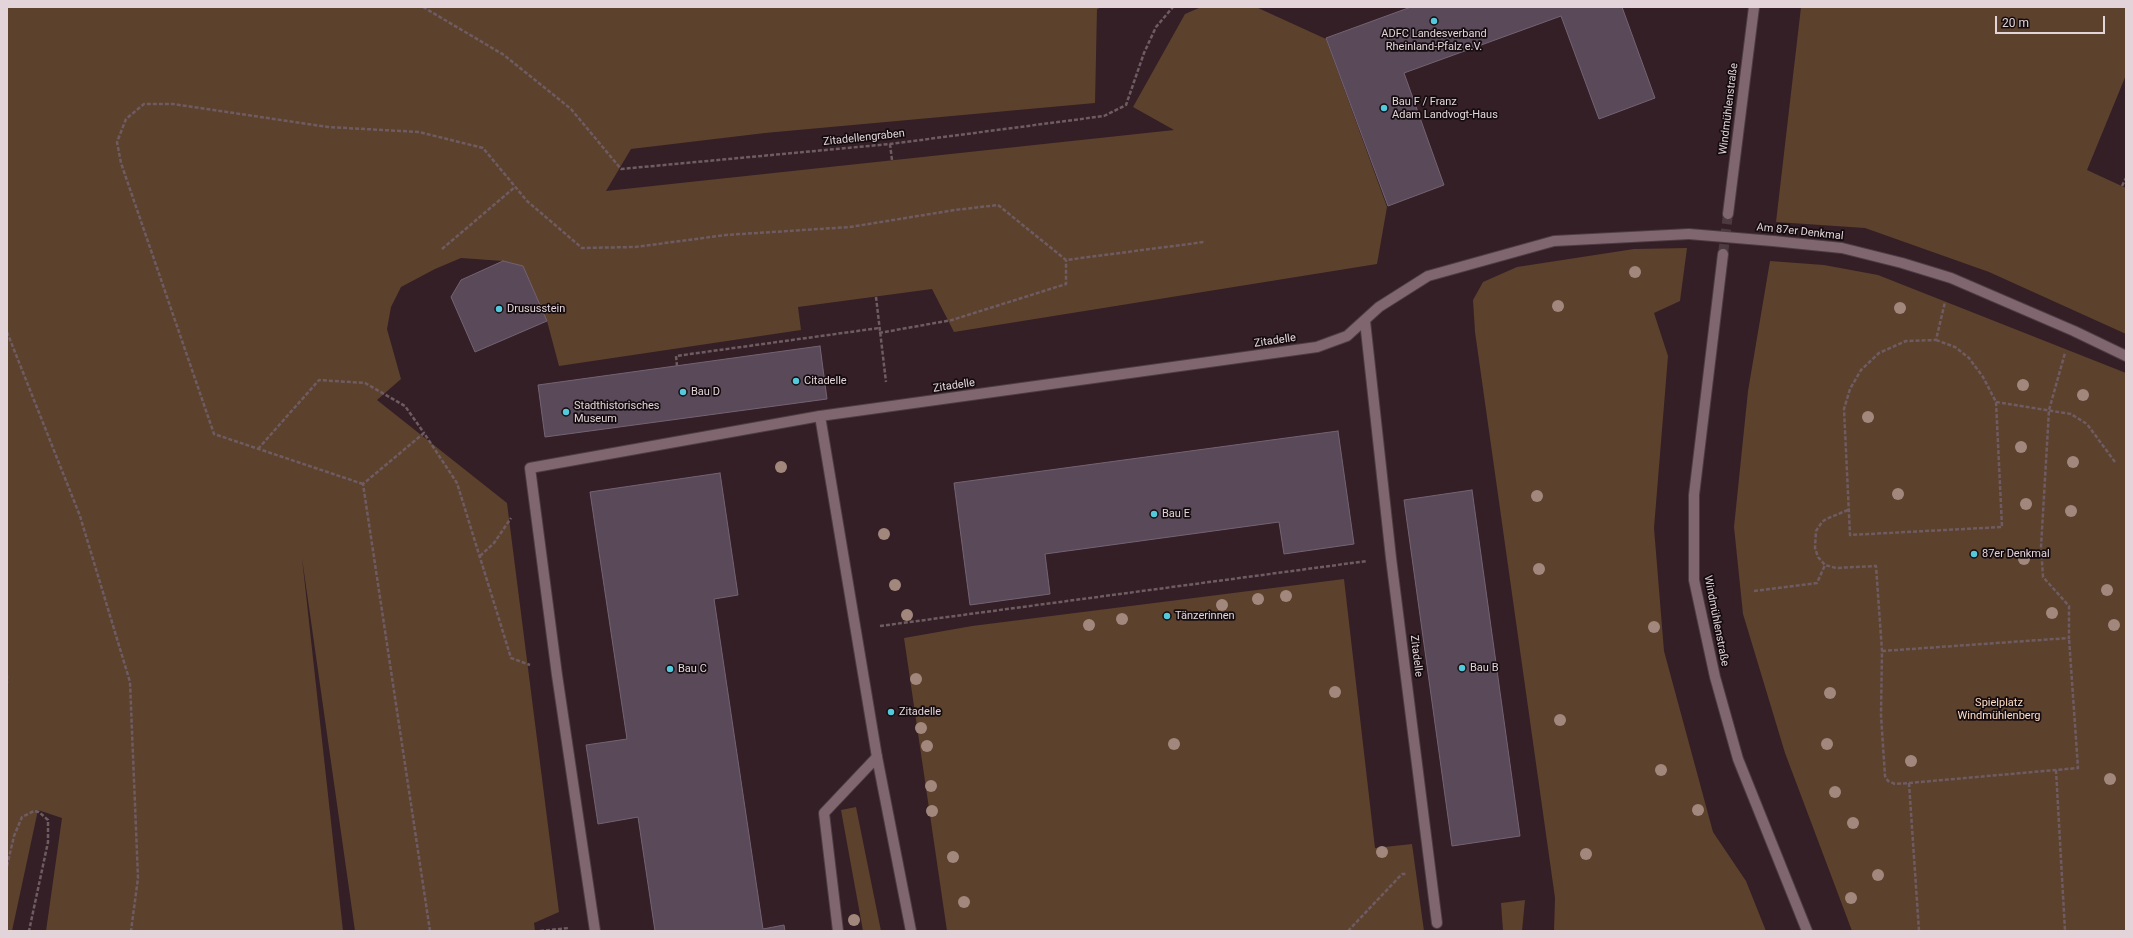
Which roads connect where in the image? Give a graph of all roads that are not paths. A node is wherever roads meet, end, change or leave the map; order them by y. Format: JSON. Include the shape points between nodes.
{"nodes":[{"id":1,"x":1754,"y":7,"type":"edge"},
{"id":2,"x":1728,"y":214,"type":"tunnel mouth"},
{"id":3,"x":1723,"y":254,"type":"tunnel mouth"},
{"id":4,"x":1455,"y":268,"type":"joint"},
{"id":5,"x":1365,"y":321,"type":"junction"},
{"id":6,"x":2126,"y":356,"type":"edge"},
{"id":7,"x":820,"y":416,"type":"junction"},
{"id":8,"x":877,"y":757,"type":"junction"},
{"id":9,"x":1437,"y":923,"type":"dead end"},
{"id":10,"x":594,"y":928,"type":"edge"},
{"id":11,"x":838,"y":931,"type":"edge"},
{"id":12,"x":911,"y":931,"type":"edge"},
{"id":13,"x":1807,"y":931,"type":"edge"}],
"edges":[{"from":1,"to":2,"type":"street","name":"Windmühlenstraße"},
{"from":3,"to":13,"type":"street","name":"Windmühlenstraße","via":[[1694,495],[1694,580],[1715,677],[1738,758]]},
{"from":4,"to":5,"type":"street","name":"Zitadelle","via":[[1428,276],[1379,307]]},
{"from":4,"to":6,"type":"street","name":"Am 87er Denkmal","bridge":true,"via":[[1554,241],[1689,234],[1842,248],[1951,278]]},
{"from":5,"to":7,"type":"street","name":"Zitadelle","via":[[1347,336],[1317,347]]},
{"from":5,"to":9,"type":"street","name":"Zitadelle","via":[[1391,558]]},
{"from":7,"to":8,"type":"street"},
{"from":7,"to":10,"type":"street","name":"Zitadelle","via":[[530,468]]},
{"from":8,"to":11,"type":"street","via":[[824,813]]},
{"from":8,"to":12,"type":"street"}]}
